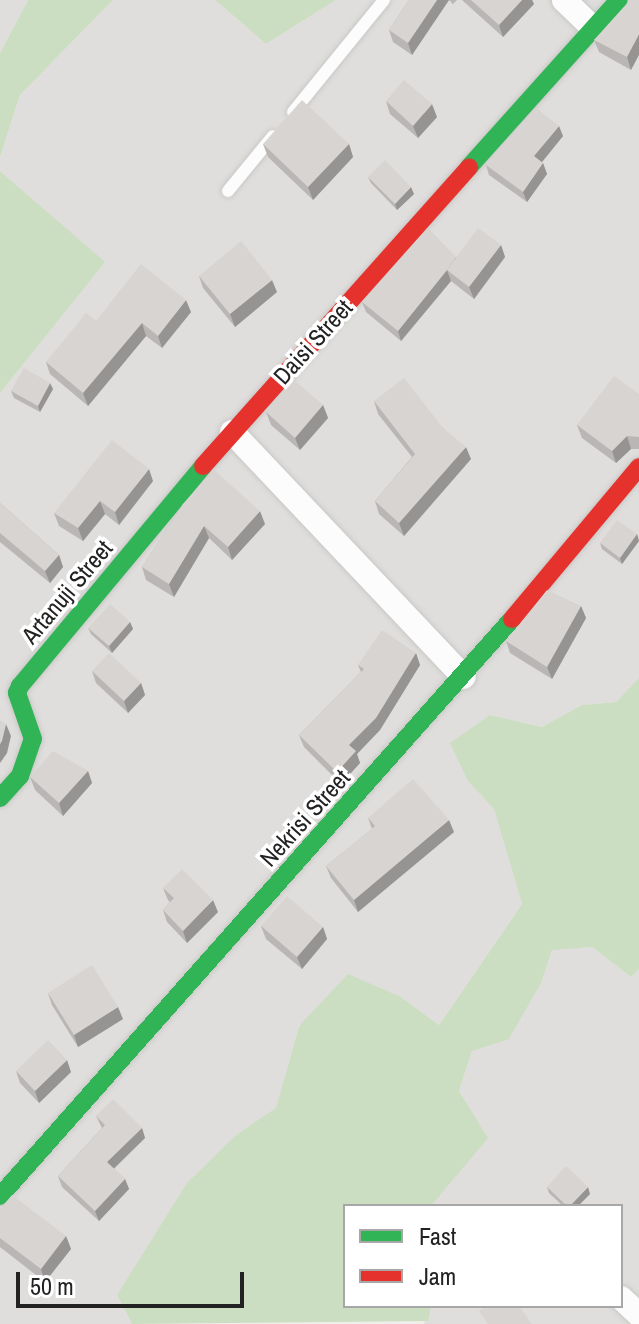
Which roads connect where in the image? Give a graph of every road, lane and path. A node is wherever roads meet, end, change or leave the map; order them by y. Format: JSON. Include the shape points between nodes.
{"nodes":[{"id":1,"x":384,"y":0,"type":"edge"},
{"id":2,"x":564,"y":0,"type":"edge"},
{"id":3,"x":619,"y":0,"type":"edge"},
{"id":4,"x":594,"y":29,"type":"junction"},
{"id":5,"x":228,"y":191,"type":"dead end"},
{"id":6,"x":232,"y":432,"type":"junction"},
{"id":7,"x":639,"y":467,"type":"edge"},
{"id":8,"x":464,"y":677,"type":"junction"},
{"id":9,"x":0,"y":798,"type":"edge"},
{"id":10,"x":0,"y":1196,"type":"edge"},
{"id":11,"x":623,"y":1300,"type":"edge"},
{"id":12,"x":639,"y":1315,"type":"edge"}],
"edges":[{"from":1,"to":5,"type":"lane"},
{"from":2,"to":4,"type":"street"},
{"from":3,"to":4,"type":"street","name":"Daisi Street"},
{"from":4,"to":6,"type":"street","name":"Daisi Street"},
{"from":6,"to":8,"type":"street"},
{"from":6,"to":9,"type":"street","name":"Artanuji Street","via":[[20,686],[17,693],[33,739],[20,776]]},
{"from":7,"to":8,"type":"street","name":"Nekrisi Street"},
{"from":8,"to":10,"type":"street","name":"Nekrisi Street"},
{"from":11,"to":12,"type":"street"}]}
